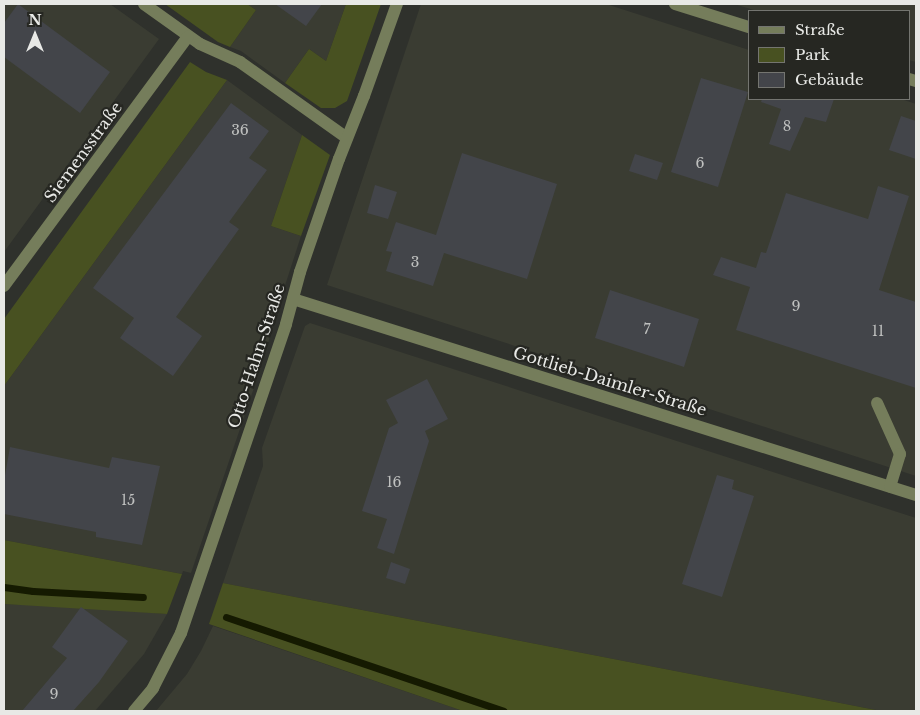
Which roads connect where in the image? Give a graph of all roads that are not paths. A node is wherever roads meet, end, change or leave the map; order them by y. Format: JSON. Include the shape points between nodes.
{"nodes":[{"id":1,"x":144,"y":4,"type":"edge"},
{"id":2,"x":397,"y":4,"type":"edge"},
{"id":3,"x":675,"y":4,"type":"edge"},
{"id":4,"x":748,"y":27,"type":"edge"},
{"id":5,"x":188,"y":36,"type":"junction"},
{"id":6,"x":347,"y":138,"type":"junction"},
{"id":7,"x":4,"y":286,"type":"edge"},
{"id":8,"x":293,"y":299,"type":"junction"},
{"id":9,"x":877,"y":403,"type":"dead end"},
{"id":10,"x":890,"y":486,"type":"junction"},
{"id":11,"x":916,"y":495,"type":"edge"},
{"id":12,"x":134,"y":711,"type":"edge"}],
"edges":[{"from":1,"to":5,"type":"street"},
{"from":2,"to":6,"type":"street","name":"Otto-Hahn-Straße"},
{"from":3,"to":4,"type":"street"},
{"from":5,"to":6,"type":"street","via":[[240,62]]},
{"from":5,"to":7,"type":"street","name":"Siemensstraße"},
{"from":6,"to":8,"type":"street","name":"Otto-Hahn-Straße"},
{"from":8,"to":10,"type":"street","name":"Gottlieb-Daimler-Straße"},
{"from":8,"to":12,"type":"street","name":"Otto-Hahn-Straße","via":[[181,633],[153,688]]},
{"from":9,"to":10,"type":"street","via":[[900,454]]},
{"from":10,"to":11,"type":"street","name":"Gottlieb-Daimler-Straße"}]}
